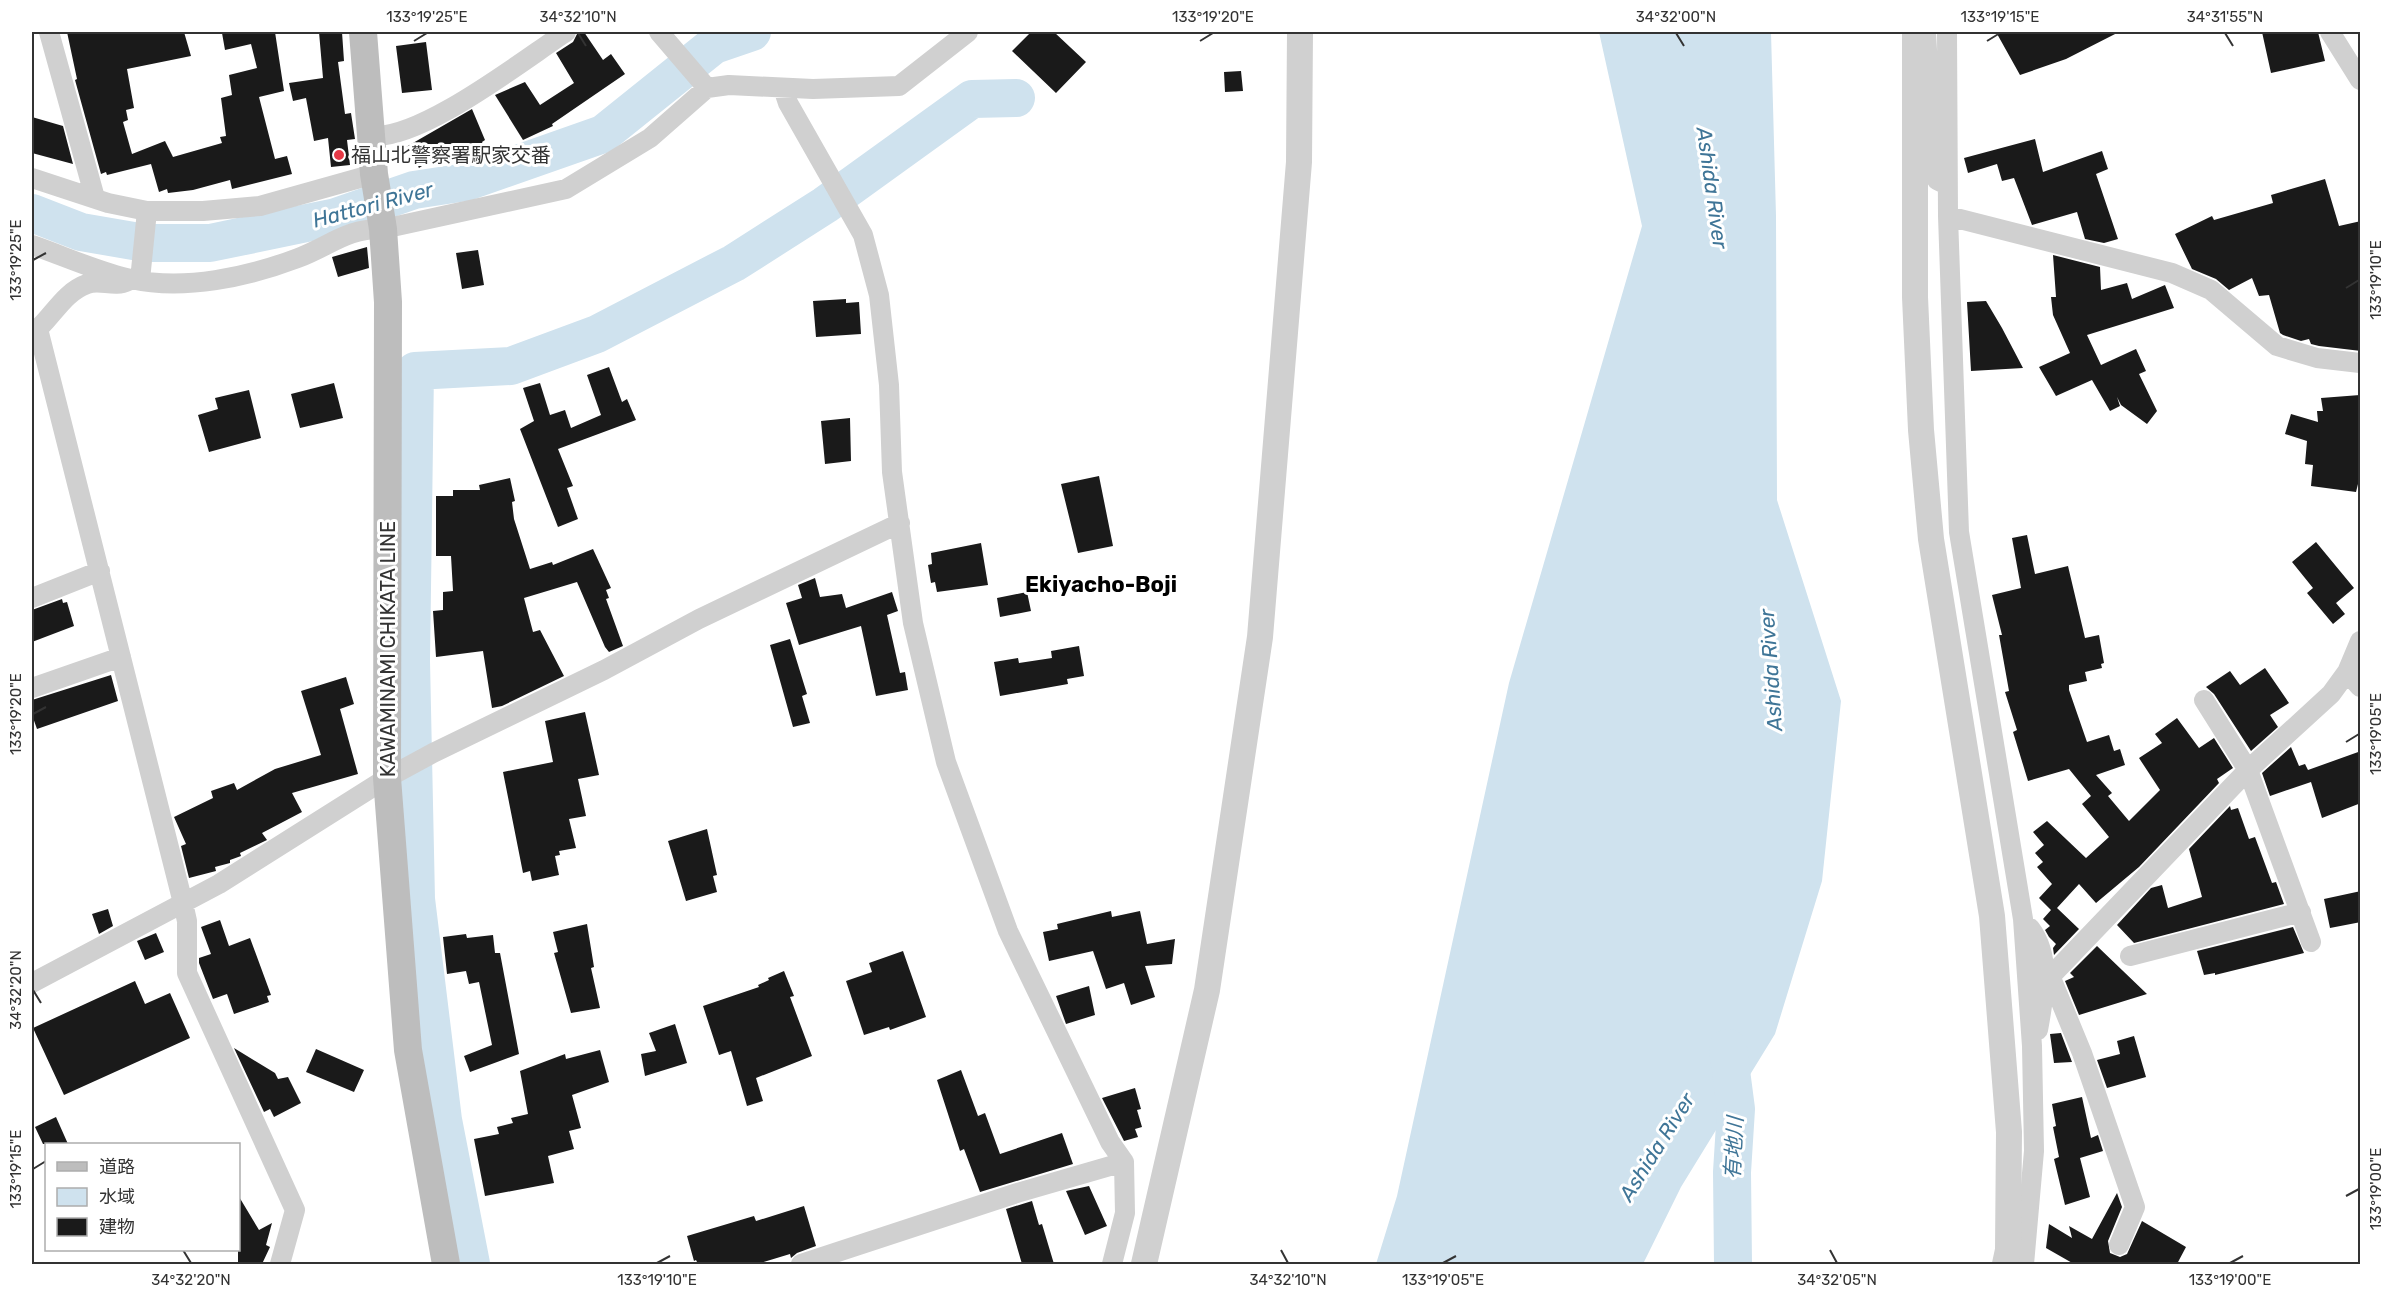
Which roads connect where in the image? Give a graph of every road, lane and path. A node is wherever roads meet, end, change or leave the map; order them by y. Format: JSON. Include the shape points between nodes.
{"nodes":[{"id":1,"x":49,"y":32,"type":"edge"},
{"id":2,"x":363,"y":32,"type":"edge"},
{"id":3,"x":566,"y":32,"type":"edge"},
{"id":4,"x":968,"y":32,"type":"edge"},
{"id":5,"x":1300,"y":32,"type":"edge"},
{"id":6,"x":1915,"y":32,"type":"edge"},
{"id":7,"x":1926,"y":32,"type":"edge"},
{"id":8,"x":1947,"y":32,"type":"edge"},
{"id":9,"x":2330,"y":32,"type":"edge"},
{"id":10,"x":664,"y":36,"type":"edge"},
{"id":11,"x":2353,"y":50,"type":"edge"},
{"id":12,"x":2361,"y":80,"type":"edge"},
{"id":13,"x":705,"y":85,"type":"junction"},
{"id":14,"x":783,"y":88,"type":"junction"},
{"id":15,"x":371,"y":136,"type":"junction"},
{"id":16,"x":374,"y":177,"type":"junction"},
{"id":17,"x":32,"y":178,"type":"edge"},
{"id":18,"x":1947,"y":185,"type":"junction"},
{"id":19,"x":95,"y":198,"type":"junction"},
{"id":20,"x":147,"y":215,"type":"junction"},
{"id":21,"x":1948,"y":216,"type":"junction"},
{"id":22,"x":382,"y":223,"type":"junction"},
{"id":23,"x":32,"y":245,"type":"edge"},
{"id":24,"x":138,"y":276,"type":"junction"},
{"id":25,"x":35,"y":331,"type":"edge"},
{"id":26,"x":2361,"y":363,"type":"edge"},
{"id":27,"x":900,"y":524,"type":"junction"},
{"id":28,"x":100,"y":572,"type":"junction"},
{"id":29,"x":32,"y":598,"type":"edge"},
{"id":30,"x":2361,"y":641,"type":"edge"},
{"id":31,"x":121,"y":657,"type":"junction"},
{"id":32,"x":2347,"y":672,"type":"junction"},
{"id":33,"x":2361,"y":687,"type":"edge"},
{"id":34,"x":32,"y":688,"type":"edge"},
{"id":35,"x":2204,"y":700,"type":"dead end"},
{"id":36,"x":2247,"y":770,"type":"junction"},
{"id":37,"x":387,"y":777,"type":"junction"},
{"id":38,"x":183,"y":903,"type":"junction"},
{"id":39,"x":2301,"y":912,"type":"junction"},
{"id":40,"x":2023,"y":918,"type":"junction"},
{"id":41,"x":2311,"y":942,"type":"dead end"},
{"id":42,"x":2130,"y":956,"type":"dead end"},
{"id":43,"x":2049,"y":980,"type":"junction"},
{"id":44,"x":32,"y":982,"type":"edge"},
{"id":45,"x":2032,"y":1046,"type":"junction"},
{"id":46,"x":1124,"y":1162,"type":"junction"},
{"id":47,"x":2118,"y":1245,"type":"dead end"},
{"id":48,"x":280,"y":1264,"type":"edge"},
{"id":49,"x":446,"y":1264,"type":"edge"},
{"id":50,"x":801,"y":1264,"type":"edge"},
{"id":51,"x":1112,"y":1264,"type":"edge"},
{"id":52,"x":1144,"y":1264,"type":"edge"},
{"id":53,"x":2005,"y":1264,"type":"edge"},
{"id":54,"x":2024,"y":1264,"type":"edge"}],
"edges":[{"from":1,"to":19,"type":"street"},
{"from":2,"to":15,"type":"main road","name":"KAWAMINAMI CHIKATA LINE"},
{"from":3,"to":15,"type":"street","via":[[449,110],[387,137]]},
{"from":4,"to":14,"type":"street","via":[[899,86]]},
{"from":5,"to":52,"type":"street","via":[[1299,162],[1260,637],[1207,990]]},
{"from":6,"to":53,"type":"street","via":[[1915,297],[1921,430],[1931,538],[1992,916],[2009,1132]]},
{"from":7,"to":18,"type":"street","via":[[1934,173],[1937,180]]},
{"from":8,"to":18,"type":"street"},
{"from":9,"to":11,"type":"street"},
{"from":10,"to":13,"type":"street"},
{"from":11,"to":12,"type":"street"},
{"from":13,"to":14,"type":"street"},
{"from":13,"to":22,"type":"street","via":[[650,138],[566,189]]},
{"from":14,"to":27,"type":"street","via":[[863,236],[879,295],[889,385],[892,472]]},
{"from":15,"to":16,"type":"main road","name":"KAWAMINAMI CHIKATA LINE"},
{"from":16,"to":20,"type":"street","via":[[260,206]]},
{"from":16,"to":22,"type":"main road","name":"KAWAMINAMI CHIKATA LINE"},
{"from":17,"to":19,"type":"street"},
{"from":18,"to":21,"type":"street"},
{"from":19,"to":20,"type":"street"},
{"from":20,"to":24,"type":"street"},
{"from":21,"to":26,"type":"street","via":[[2172,273],[2211,290],[2277,346],[2317,358]]},
{"from":21,"to":40,"type":"street","via":[[1959,532]]},
{"from":22,"to":24,"type":"street","via":[[362,228],[298,258],[249,273],[174,285]]},
{"from":22,"to":37,"type":"main road","name":"KAWAMINAMI CHIKATA LINE","via":[[388,302]]},
{"from":23,"to":24,"type":"street"},
{"from":24,"to":25,"type":"street","via":[[120,285],[88,283],[66,297]]},
{"from":25,"to":28,"type":"street"},
{"from":27,"to":37,"type":"street","via":[[699,619]]},
{"from":27,"to":46,"type":"street","via":[[913,623],[946,762],[1008,931],[1110,1142]]},
{"from":28,"to":29,"type":"street"},
{"from":28,"to":31,"type":"street"},
{"from":30,"to":32,"type":"street"},
{"from":31,"to":34,"type":"street"},
{"from":31,"to":38,"type":"street"},
{"from":32,"to":33,"type":"street"},
{"from":32,"to":36,"type":"street","via":[[2331,694]]},
{"from":35,"to":36,"type":"street"},
{"from":36,"to":39,"type":"street"},
{"from":36,"to":43,"type":"street"},
{"from":37,"to":38,"type":"street"},
{"from":37,"to":49,"type":"main road","name":"KAWAMINAMI CHIKATA LINE","via":[[408,1050]]},
{"from":38,"to":44,"type":"street"},
{"from":38,"to":48,"type":"street","via":[[187,973],[295,1210]]},
{"from":39,"to":41,"type":"street"},
{"from":39,"to":42,"type":"street"},
{"from":40,"to":43,"type":"street","via":[[2035,935]]},
{"from":40,"to":45,"type":"street"},
{"from":43,"to":45,"type":"street","via":[[2037,1041]]},
{"from":43,"to":47,"type":"street","via":[[2082,1053],[2135,1207]]},
{"from":45,"to":54,"type":"street","via":[[2034,1150]]},
{"from":46,"to":50,"type":"street"},
{"from":46,"to":51,"type":"street","via":[[1125,1213]]}]}
